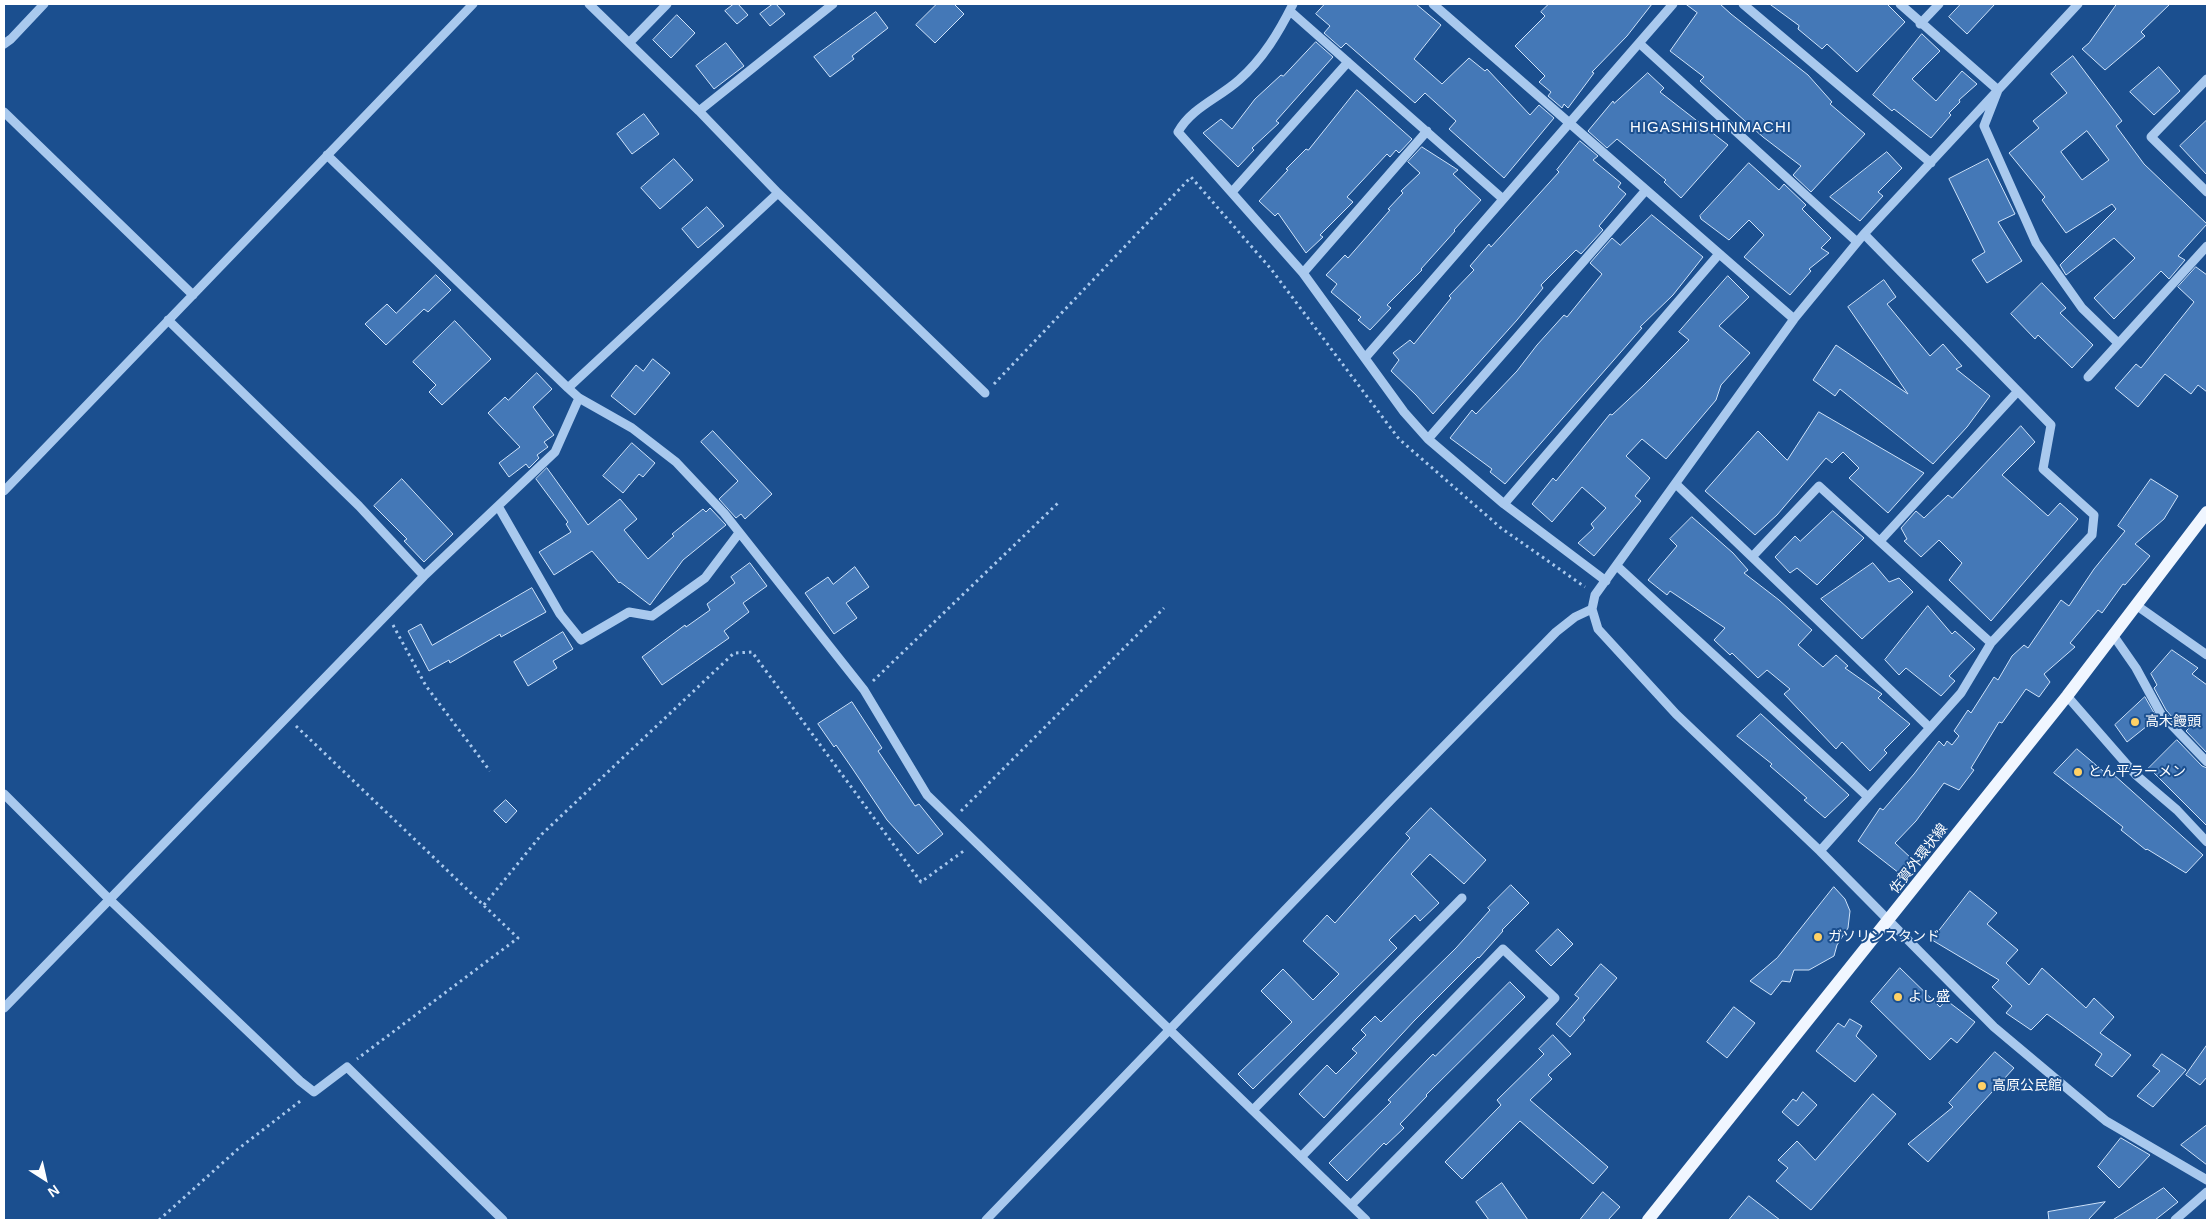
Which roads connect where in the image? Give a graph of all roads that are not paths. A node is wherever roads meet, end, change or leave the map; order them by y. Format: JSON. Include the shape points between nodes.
{"nodes":[{"id":1,"x":44,"y":4,"type":"edge"},
{"id":2,"x":474,"y":4,"type":"edge"},
{"id":3,"x":589,"y":4,"type":"edge"},
{"id":4,"x":667,"y":4,"type":"edge"},
{"id":5,"x":833,"y":4,"type":"edge"},
{"id":6,"x":1433,"y":4,"type":"edge"},
{"id":7,"x":1673,"y":4,"type":"edge"},
{"id":8,"x":1744,"y":4,"type":"edge"},
{"id":9,"x":1900,"y":4,"type":"edge"},
{"id":10,"x":1938,"y":4,"type":"edge"},
{"id":11,"x":2078,"y":4,"type":"edge"},
{"id":12,"x":1291,"y":7,"type":"edge"},
{"id":13,"x":1920,"y":24,"type":"junction"},
{"id":14,"x":629,"y":43,"type":"junction"},
{"id":15,"x":1639,"y":43,"type":"junction"},
{"id":16,"x":4,"y":44,"type":"edge"},
{"id":17,"x":1348,"y":62,"type":"junction"},
{"id":18,"x":2207,"y":79,"type":"edge"},
{"id":19,"x":1998,"y":90,"type":"junction"},
{"id":20,"x":4,"y":112,"type":"edge"},
{"id":21,"x":699,"y":112,"type":"junction"},
{"id":22,"x":1569,"y":123,"type":"junction"},
{"id":23,"x":1427,"y":131,"type":"junction"},
{"id":24,"x":327,"y":156,"type":"junction"},
{"id":25,"x":1931,"y":163,"type":"junction"},
{"id":26,"x":1646,"y":190,"type":"junction"},
{"id":27,"x":1232,"y":192,"type":"junction"},
{"id":28,"x":2207,"y":192,"type":"edge"},
{"id":29,"x":778,"y":193,"type":"junction"},
{"id":30,"x":1503,"y":199,"type":"junction"},
{"id":31,"x":1864,"y":234,"type":"junction"},
{"id":32,"x":1857,"y":242,"type":"junction"},
{"id":33,"x":2207,"y":246,"type":"edge"},
{"id":34,"x":1719,"y":254,"type":"junction"},
{"id":35,"x":1303,"y":273,"type":"junction"},
{"id":36,"x":193,"y":295,"type":"junction"},
{"id":37,"x":1794,"y":319,"type":"junction"},
{"id":38,"x":168,"y":320,"type":"junction"},
{"id":39,"x":2117,"y":342,"type":"junction"},
{"id":40,"x":1365,"y":358,"type":"junction"},
{"id":41,"x":2088,"y":377,"type":"dead end"},
{"id":42,"x":568,"y":388,"type":"junction"},
{"id":43,"x":2018,"y":391,"type":"junction"},
{"id":44,"x":985,"y":393,"type":"road end"},
{"id":45,"x":579,"y":398,"type":"junction"},
{"id":46,"x":1428,"y":439,"type":"junction"},
{"id":47,"x":1676,"y":484,"type":"junction"},
{"id":48,"x":4,"y":491,"type":"edge"},
{"id":49,"x":1504,"y":504,"type":"junction"},
{"id":50,"x":498,"y":506,"type":"junction"},
{"id":51,"x":2207,"y":512,"type":"edge"},
{"id":52,"x":740,"y":533,"type":"junction"},
{"id":53,"x":1880,"y":541,"type":"junction"},
{"id":54,"x":1752,"y":557,"type":"junction"},
{"id":55,"x":1617,"y":566,"type":"junction"},
{"id":56,"x":424,"y":576,"type":"junction"},
{"id":57,"x":1606,"y":580,"type":"junction"},
{"id":58,"x":2136,"y":605,"type":"junction"},
{"id":59,"x":1592,"y":609,"type":"junction"},
{"id":60,"x":2113,"y":635,"type":"junction"},
{"id":61,"x":1991,"y":644,"type":"junction"},
{"id":62,"x":2207,"y":655,"type":"edge"},
{"id":63,"x":2067,"y":696,"type":"junction"},
{"id":64,"x":1930,"y":728,"type":"junction"},
{"id":65,"x":2207,"y":762,"type":"edge"},
{"id":66,"x":4,"y":794,"type":"edge"},
{"id":67,"x":1868,"y":798,"type":"junction"},
{"id":68,"x":2207,"y":842,"type":"edge"},
{"id":69,"x":1820,"y":851,"type":"junction"},
{"id":70,"x":1462,"y":898,"type":"dead end"},
{"id":71,"x":109,"y":899,"type":"junction"},
{"id":72,"x":1889,"y":921,"type":"junction"},
{"id":73,"x":4,"y":1008,"type":"edge"},
{"id":74,"x":1171,"y":1030,"type":"junction"},
{"id":75,"x":1253,"y":1110,"type":"junction"},
{"id":76,"x":1301,"y":1157,"type":"junction"},
{"id":77,"x":2207,"y":1180,"type":"edge"},
{"id":78,"x":2207,"y":1192,"type":"edge"},
{"id":79,"x":1351,"y":1205,"type":"junction"},
{"id":80,"x":503,"y":1220,"type":"edge"},
{"id":81,"x":986,"y":1220,"type":"edge"},
{"id":82,"x":1366,"y":1220,"type":"edge"},
{"id":83,"x":1648,"y":1220,"type":"edge"},
{"id":84,"x":2175,"y":1220,"type":"edge"}],
"edges":[{"from":1,"to":16,"type":"street"},
{"from":2,"to":24,"type":"street"},
{"from":3,"to":14,"type":"street"},
{"from":4,"to":14,"type":"street"},
{"from":5,"to":21,"type":"street"},
{"from":6,"to":22,"type":"street"},
{"from":7,"to":15,"type":"street"},
{"from":8,"to":25,"type":"street"},
{"from":9,"to":13,"type":"street"},
{"from":10,"to":13,"type":"street"},
{"from":11,"to":19,"type":"street"},
{"from":12,"to":17,"type":"street"},
{"from":12,"to":27,"type":"street","via":[[1262,58],[1238,81],[1185,119],[1178,132]]},
{"from":13,"to":19,"type":"street"},
{"from":14,"to":21,"type":"street"},
{"from":15,"to":22,"type":"street"},
{"from":15,"to":32,"type":"street"},
{"from":17,"to":23,"type":"street"},
{"from":17,"to":27,"type":"street"},
{"from":18,"to":28,"type":"street","via":[[2151,137]]},
{"from":19,"to":25,"type":"street"},
{"from":19,"to":39,"type":"street","via":[[1984,126],[2036,243],[2082,308]]},
{"from":20,"to":36,"type":"street"},
{"from":21,"to":29,"type":"street"},
{"from":22,"to":26,"type":"street"},
{"from":22,"to":30,"type":"street"},
{"from":23,"to":30,"type":"street"},
{"from":23,"to":35,"type":"street"},
{"from":24,"to":36,"type":"street"},
{"from":24,"to":42,"type":"street"},
{"from":25,"to":31,"type":"street"},
{"from":26,"to":34,"type":"street"},
{"from":26,"to":46,"type":"street"},
{"from":27,"to":35,"type":"street"},
{"from":29,"to":42,"type":"street"},
{"from":29,"to":44,"type":"street"},
{"from":30,"to":40,"type":"street"},
{"from":31,"to":32,"type":"street"},
{"from":31,"to":43,"type":"street"},
{"from":32,"to":37,"type":"street"},
{"from":33,"to":39,"type":"street"},
{"from":34,"to":37,"type":"street"},
{"from":34,"to":49,"type":"street"},
{"from":35,"to":40,"type":"street"},
{"from":36,"to":38,"type":"street"},
{"from":37,"to":47,"type":"street"},
{"from":38,"to":48,"type":"street"},
{"from":38,"to":56,"type":"street","via":[[359,506]]},
{"from":39,"to":41,"type":"street"},
{"from":40,"to":46,"type":"street"},
{"from":42,"to":45,"type":"street"},
{"from":43,"to":53,"type":"street"},
{"from":43,"to":61,"type":"street","via":[[2051,425],[2043,469],[2094,514],[2092,535]]},
{"from":45,"to":50,"type":"street","via":[[555,452]]},
{"from":45,"to":52,"type":"street","via":[[632,428],[676,462]]},
{"from":46,"to":49,"type":"street"},
{"from":47,"to":54,"type":"street"},
{"from":47,"to":55,"type":"street"},
{"from":49,"to":57,"type":"street"},
{"from":50,"to":52,"type":"street","via":[[560,614],[581,640],[629,612],[652,616],[705,578]]},
{"from":50,"to":56,"type":"street"},
{"from":51,"to":58,"type":"main road","name":"佐賀外環状線"},
{"from":52,"to":74,"type":"street","via":[[864,690],[927,795]]},
{"from":53,"to":54,"type":"street","via":[[1818,486]]},
{"from":53,"to":61,"type":"street"},
{"from":54,"to":64,"type":"street"},
{"from":55,"to":57,"type":"street"},
{"from":55,"to":67,"type":"street"},
{"from":56,"to":71,"type":"street"},
{"from":57,"to":59,"type":"street","via":[[1595,595]]},
{"from":58,"to":60,"type":"main road","name":"佐賀外環状線"},
{"from":58,"to":62,"type":"street"},
{"from":59,"to":69,"type":"street","via":[[1598,629],[1676,714]]},
{"from":59,"to":74,"type":"street","via":[[1556,632]]},
{"from":60,"to":63,"type":"main road","name":"佐賀外環状線"},
{"from":60,"to":65,"type":"street","via":[[2136,668],[2161,714]]},
{"from":61,"to":64,"type":"street","via":[[1961,692]]},
{"from":63,"to":68,"type":"street","via":[[2136,775],[2177,810]]},
{"from":63,"to":72,"type":"main road","name":"佐賀外環状線"},
{"from":64,"to":67,"type":"street"},
{"from":66,"to":71,"type":"street"},
{"from":67,"to":69,"type":"street"},
{"from":69,"to":72,"type":"street"},
{"from":70,"to":75,"type":"street"},
{"from":71,"to":73,"type":"street"},
{"from":71,"to":80,"type":"street","via":[[300,1082],[314,1092],[347,1067]]},
{"from":72,"to":77,"type":"street","via":[[1994,1027],[2106,1121]]},
{"from":72,"to":83,"type":"main road","name":"佐賀外環状線"},
{"from":74,"to":75,"type":"street"},
{"from":74,"to":81,"type":"street"},
{"from":75,"to":76,"type":"street"},
{"from":76,"to":79,"type":"street"},
{"from":76,"to":79,"type":"street","via":[[1503,949],[1555,998]]},
{"from":78,"to":84,"type":"street"},
{"from":79,"to":82,"type":"street"}]}
